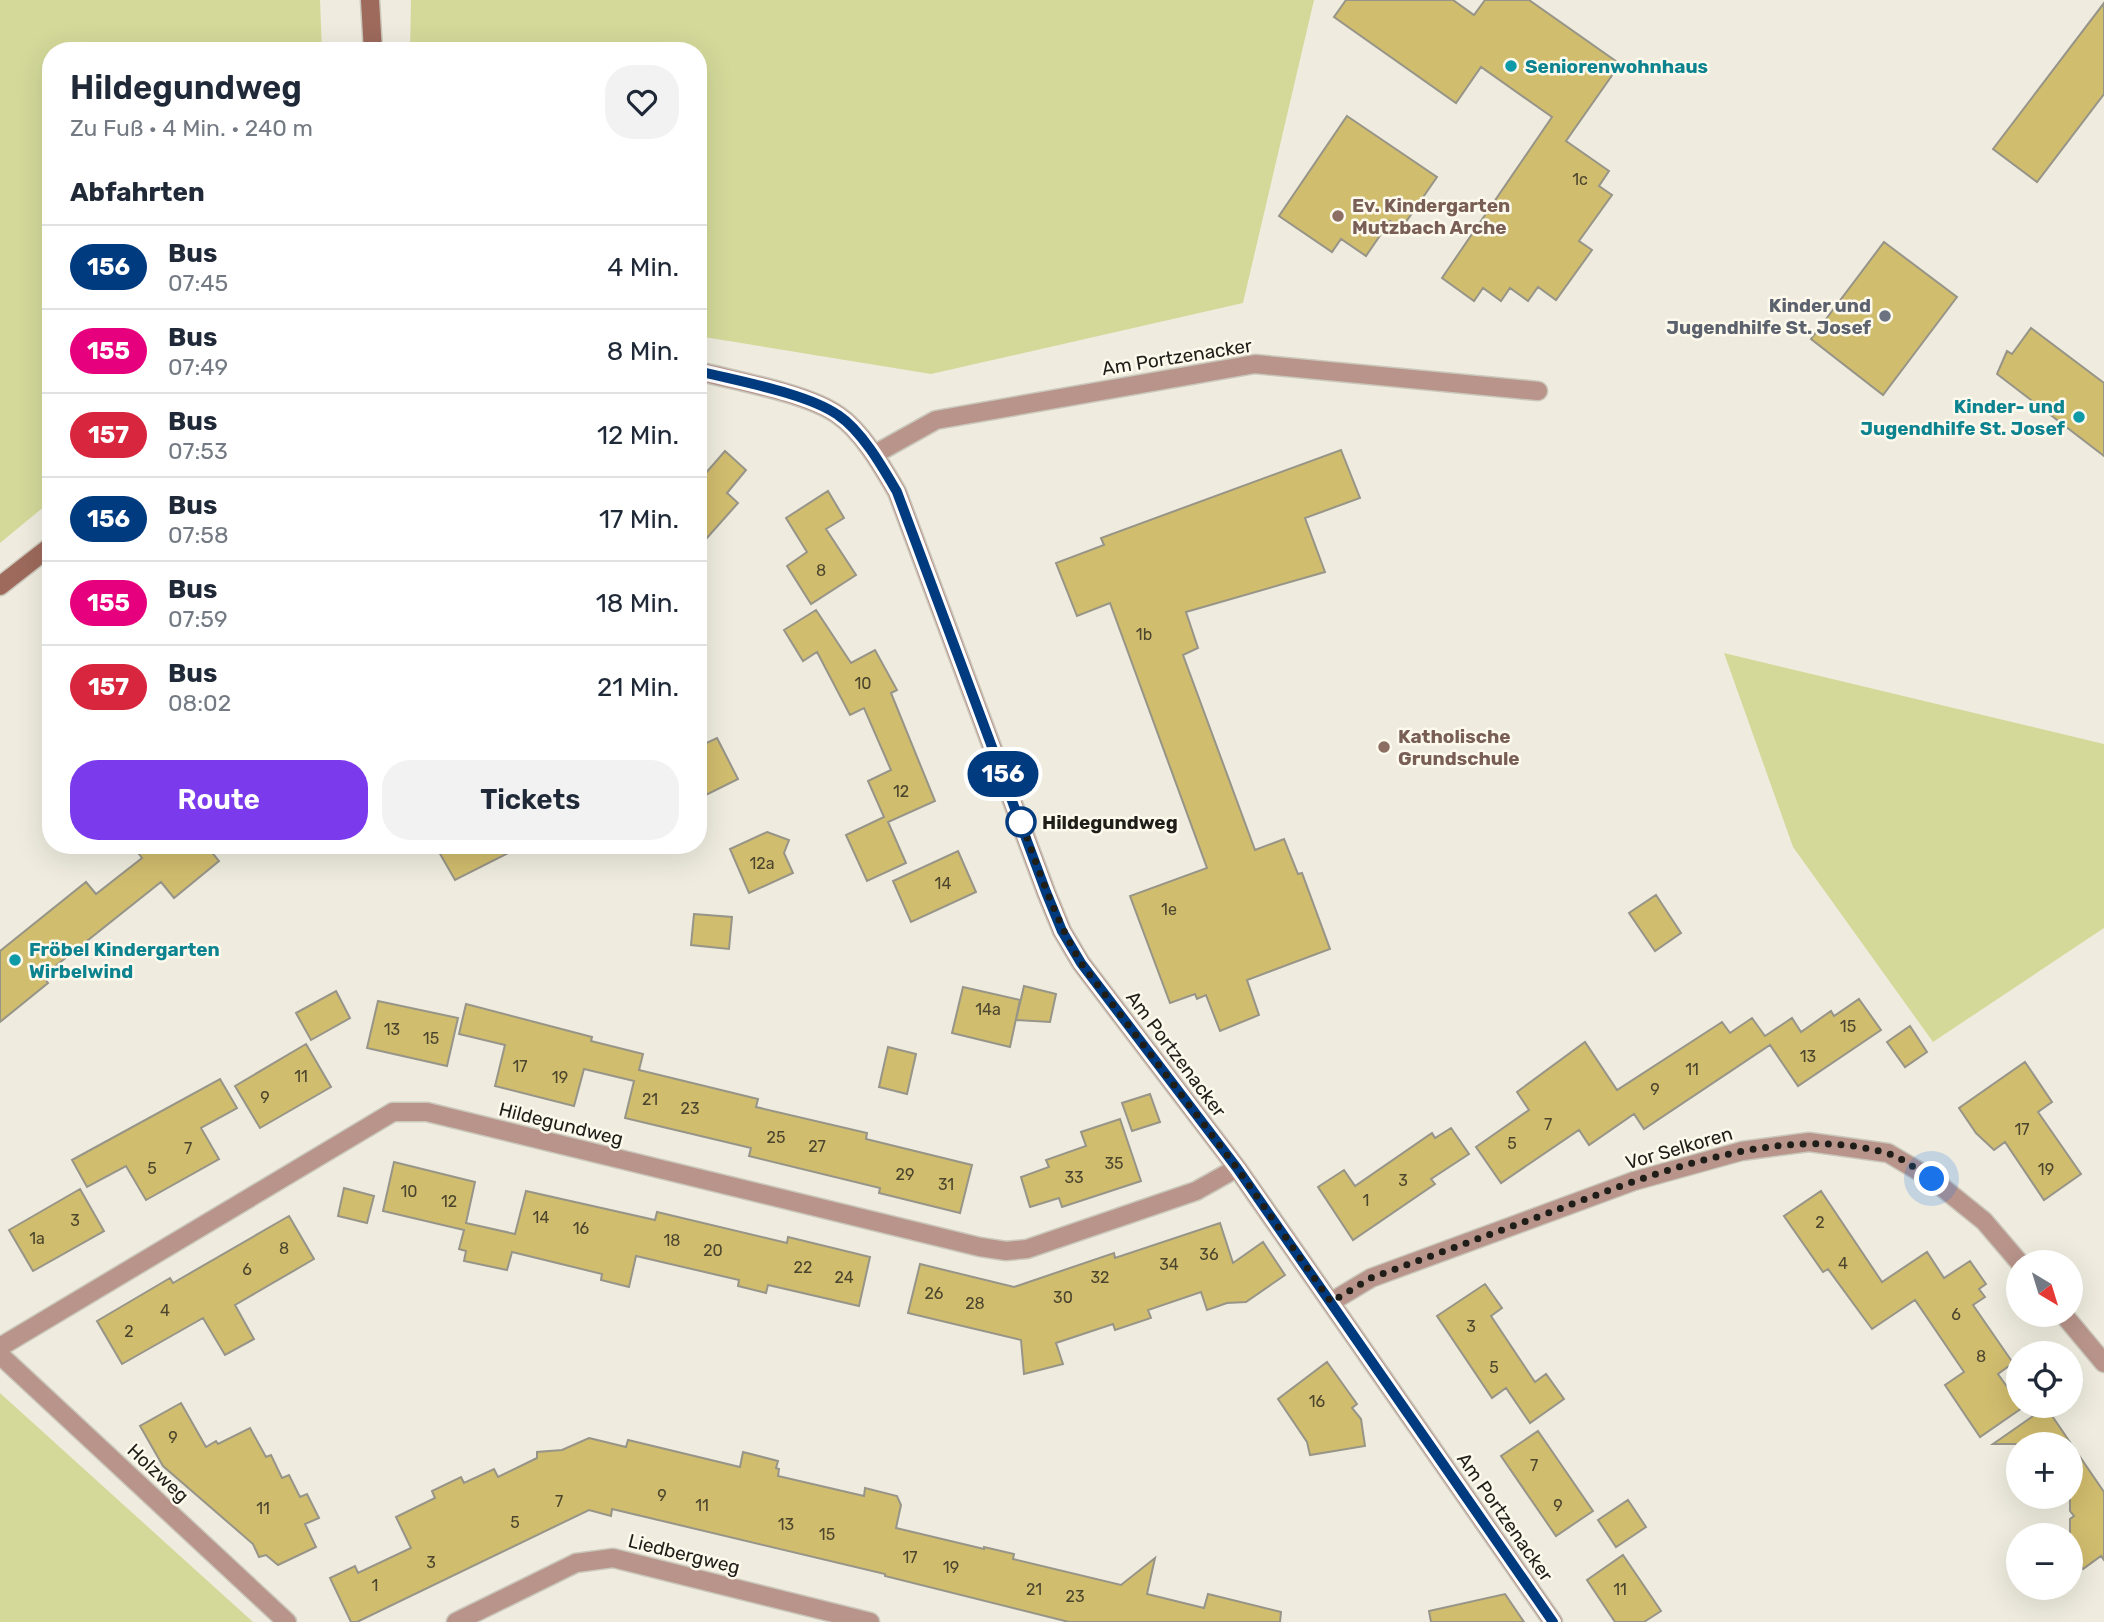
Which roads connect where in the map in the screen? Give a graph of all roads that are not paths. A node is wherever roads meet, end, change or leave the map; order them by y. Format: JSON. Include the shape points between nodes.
{"nodes":[{"id":1,"x":370,"y":0,"type":"edge"},
{"id":2,"x":372,"y":42,"type":"edge"},
{"id":3,"x":707,"y":373,"type":"edge"},
{"id":4,"x":1538,"y":391,"type":"dead end"},
{"id":5,"x":875,"y":454,"type":"junction"},
{"id":6,"x":42,"y":553,"type":"edge"},
{"id":7,"x":0,"y":586,"type":"edge"},
{"id":8,"x":1237,"y":1168,"type":"junction"},
{"id":9,"x":2009,"y":1250,"type":"edge"},
{"id":10,"x":1331,"y":1302,"type":"junction"},
{"id":11,"x":2074,"y":1327,"type":"edge"},
{"id":12,"x":0,"y":1347,"type":"edge"},
{"id":13,"x":0,"y":1356,"type":"edge"},
{"id":14,"x":2104,"y":1363,"type":"edge"},
{"id":15,"x":287,"y":1622,"type":"edge"},
{"id":16,"x":456,"y":1622,"type":"edge"},
{"id":17,"x":870,"y":1622,"type":"edge"},
{"id":18,"x":1553,"y":1622,"type":"edge"}],
"edges":[{"from":1,"to":2,"type":"main road"},
{"from":3,"to":5,"type":"street","name":"Am Portzenacker","via":[[805,399],[839,415]]},
{"from":4,"to":5,"type":"street","name":"Am Portzenacker","via":[[1255,363],[936,421]]},
{"from":5,"to":8,"type":"street","name":"Am Portzenacker","via":[[897,492],[1062,931],[1081,963]]},
{"from":6,"to":7,"type":"main road"},
{"from":8,"to":10,"type":"street","name":"Am Portzenacker"},
{"from":8,"to":12,"type":"street","name":"Hildegundweg","via":[[1196,1191],[1027,1249],[1006,1251],[427,1112],[393,1111]]},
{"from":9,"to":10,"type":"street","name":"Vor Selkoren","via":[[1984,1221],[1932,1179],[1888,1153],[1810,1142],[1742,1151],[1634,1181],[1371,1278]]},
{"from":10,"to":18,"type":"street","name":"Am Portzenacker"},
{"from":11,"to":14,"type":"street"},
{"from":13,"to":15,"type":"street","name":"Holzweg"},
{"from":16,"to":17,"type":"street","name":"Liedbergweg","via":[[576,1563],[613,1558]]}]}
